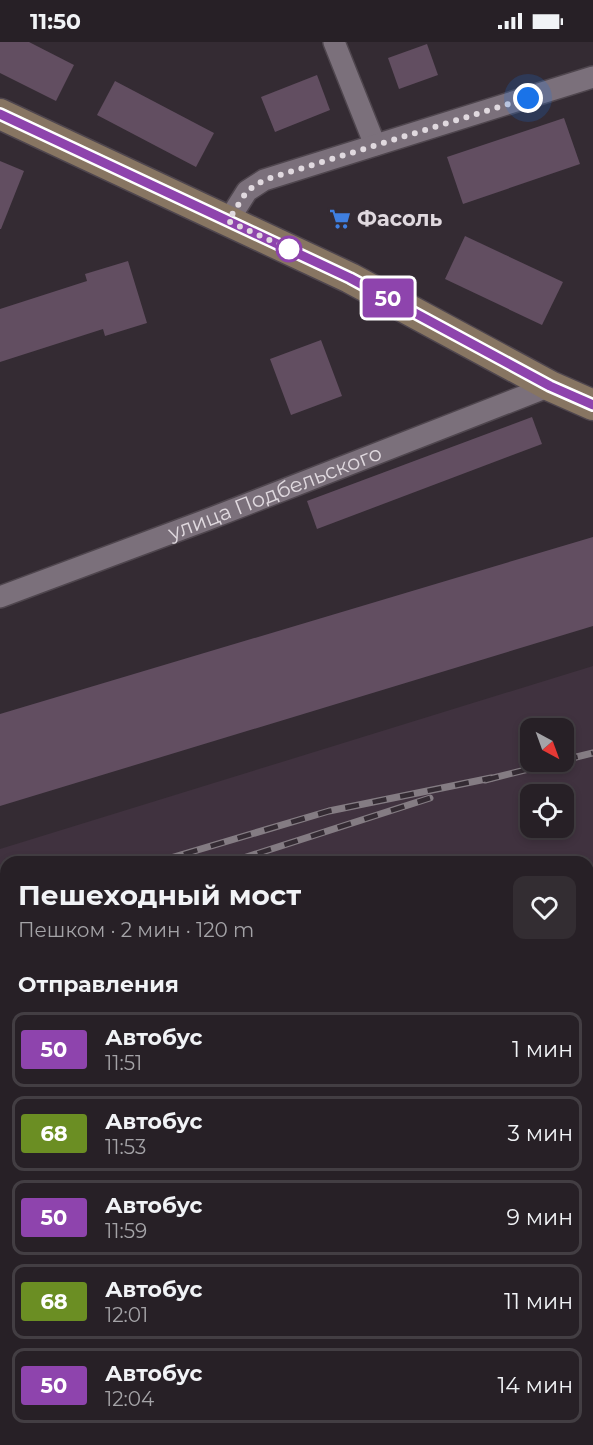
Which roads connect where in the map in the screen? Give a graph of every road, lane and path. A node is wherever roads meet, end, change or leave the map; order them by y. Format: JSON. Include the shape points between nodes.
{"nodes":[{"id":1,"x":334,"y":42,"type":"edge"},
{"id":2,"x":593,"y":77,"type":"edge"},
{"id":3,"x":0,"y":114,"type":"edge"},
{"id":4,"x":375,"y":145,"type":"junction"},
{"id":5,"x":228,"y":221,"type":"junction"},
{"id":6,"x":550,"y":386,"type":"junction"},
{"id":7,"x":593,"y":405,"type":"edge"},
{"id":8,"x":0,"y":597,"type":"edge"}],
"edges":[{"from":1,"to":4,"type":"street"},
{"from":2,"to":4,"type":"street"},
{"from":3,"to":5,"type":"street"},
{"from":4,"to":5,"type":"street","via":[[264,180],[247,191]]},
{"from":5,"to":6,"type":"street","via":[[350,278]]},
{"from":6,"to":7,"type":"street"},
{"from":6,"to":8,"type":"street","name":"улица Подбельского"}]}
